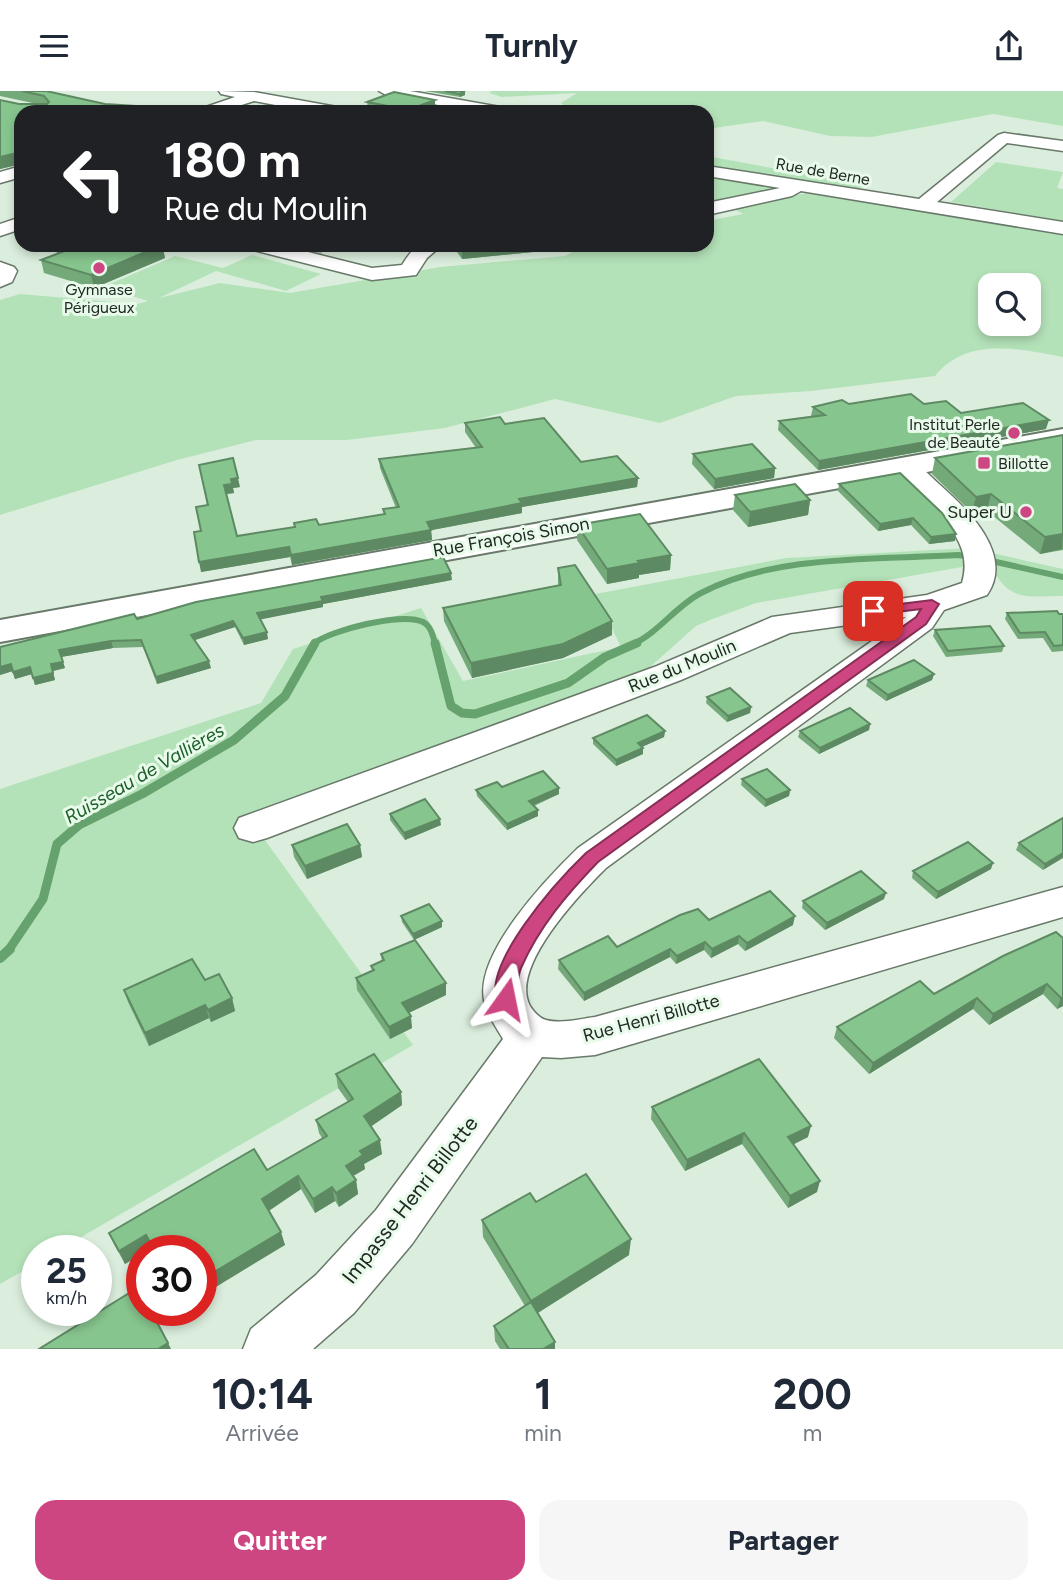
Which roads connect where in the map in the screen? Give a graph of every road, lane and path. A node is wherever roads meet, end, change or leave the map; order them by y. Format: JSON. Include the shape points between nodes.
{"nodes":[{"id":1,"x":226,"y":91,"type":"edge"},
{"id":2,"x":380,"y":92,"type":"edge"},
{"id":3,"x":254,"y":96,"type":"junction"},
{"id":4,"x":353,"y":101,"type":"dead end"},
{"id":5,"x":226,"y":105,"type":"edge"},
{"id":6,"x":298,"y":105,"type":"edge"},
{"id":7,"x":343,"y":105,"type":"edge"},
{"id":8,"x":458,"y":105,"type":"edge"},
{"id":9,"x":1063,"y":146,"type":"edge"},
{"id":10,"x":985,"y":154,"type":"junction"},
{"id":11,"x":1011,"y":158,"type":"dead end"},
{"id":12,"x":714,"y":172,"type":"edge"},
{"id":13,"x":857,"y":177,"type":"dead end"},
{"id":14,"x":809,"y":187,"type":"junction"},
{"id":15,"x":939,"y":192,"type":"junction"},
{"id":16,"x":923,"y":205,"type":"junction"},
{"id":17,"x":714,"y":207,"type":"edge"},
{"id":18,"x":1063,"y":228,"type":"edge"},
{"id":19,"x":295,"y":252,"type":"edge"},
{"id":20,"x":422,"y":252,"type":"edge"},
{"id":21,"x":0,"y":268,"type":"edge"},
{"id":22,"x":0,"y":281,"type":"edge"},
{"id":23,"x":1063,"y":438,"type":"edge"},
{"id":24,"x":904,"y":467,"type":"junction"},
{"id":25,"x":932,"y":604,"type":"junction"},
{"id":26,"x":0,"y":631,"type":"edge"},
{"id":27,"x":253,"y":828,"type":"dead end"},
{"id":28,"x":1063,"y":902,"type":"edge"},
{"id":29,"x":531,"y":1036,"type":"junction"},
{"id":30,"x":271,"y":1349,"type":"edge"}],
"edges":[{"from":1,"to":3,"type":"street"},
{"from":2,"to":8,"type":"street"},
{"from":3,"to":5,"type":"street"},
{"from":3,"to":6,"type":"street"},
{"from":4,"to":7,"type":"street"},
{"from":9,"to":10,"type":"street","via":[[1004,138]]},
{"from":10,"to":11,"type":"street"},
{"from":10,"to":15,"type":"street"},
{"from":12,"to":14,"type":"street"},
{"from":13,"to":15,"type":"street","name":"Rue de Berne"},
{"from":14,"to":16,"type":"street"},
{"from":14,"to":17,"type":"street"},
{"from":15,"to":16,"type":"street"},
{"from":16,"to":18,"type":"street"},
{"from":19,"to":20,"type":"street","via":[[372,274],[409,271]]},
{"from":21,"to":22,"type":"street","via":[[7,271]]},
{"from":23,"to":24,"type":"main road","name":"Rue François Simon"},
{"from":24,"to":25,"type":"street","name":"Rue du Moulin","via":[[964,526],[980,562],[976,588]]},
{"from":24,"to":26,"type":"main road","name":"Rue François Simon"},
{"from":25,"to":27,"type":"street","name":"Rue du Moulin","via":[[783,624],[669,673]]},
{"from":25,"to":29,"type":"street","via":[[921,621],[592,858],[560,890],[524,940],[508,975],[506,999],[515,1021]]},
{"from":28,"to":29,"type":"street","name":"Rue Henri Billotte","via":[[594,1036],[564,1040]]},
{"from":29,"to":30,"type":"street","name":"Impasse Henri Billotte","via":[[394,1227],[335,1294]]}]}
